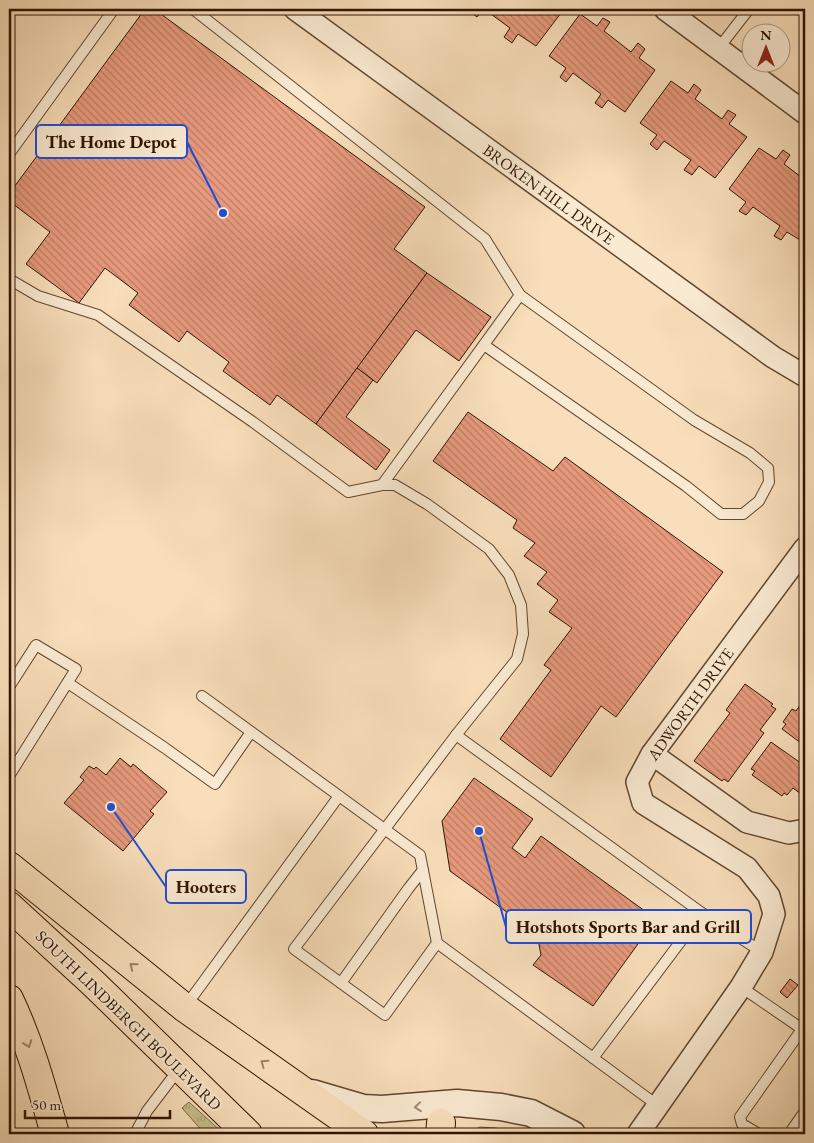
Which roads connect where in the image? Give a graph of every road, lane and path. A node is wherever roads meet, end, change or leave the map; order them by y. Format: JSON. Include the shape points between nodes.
{"nodes":[{"id":1,"x":114,"y":9,"type":"edge"},
{"id":2,"x":193,"y":9,"type":"edge"},
{"id":3,"x":295,"y":9,"type":"edge"},
{"id":4,"x":665,"y":9,"type":"edge"},
{"id":5,"x":749,"y":9,"type":"edge"},
{"id":6,"x":718,"y":49,"type":"junction"},
{"id":7,"x":805,"y":113,"type":"edge"},
{"id":8,"x":9,"y":154,"type":"edge"},
{"id":9,"x":9,"y":280,"type":"edge"},
{"id":10,"x":520,"y":295,"type":"junction"},
{"id":11,"x":484,"y":345,"type":"junction"},
{"id":12,"x":805,"y":376,"type":"edge"},
{"id":13,"x":382,"y":485,"type":"junction"},
{"id":14,"x":805,"y":548,"type":"edge"},
{"id":15,"x":68,"y":683,"type":"junction"},
{"id":16,"x":9,"y":687,"type":"edge"},
{"id":17,"x":202,"y":696,"type":"dead end"},
{"id":18,"x":251,"y":732,"type":"junction"},
{"id":19,"x":456,"y":735,"type":"junction"},
{"id":20,"x":652,"y":754,"type":"junction"},
{"id":21,"x":9,"y":776,"type":"edge"},
{"id":22,"x":339,"y":796,"type":"junction"},
{"id":23,"x":385,"y":830,"type":"junction"},
{"id":24,"x":805,"y":830,"type":"edge"},
{"id":25,"x":9,"y":866,"type":"edge"},
{"id":26,"x":423,"y":870,"type":"junction"},
{"id":27,"x":9,"y":906,"type":"edge"},
{"id":28,"x":702,"y":913,"type":"junction"},
{"id":29,"x":437,"y":943,"type":"junction"},
{"id":30,"x":762,"y":952,"type":"junction"},
{"id":31,"x":341,"y":983,"type":"junction"},
{"id":32,"x":741,"y":986,"type":"junction"},
{"id":33,"x":9,"y":999,"type":"edge"},
{"id":34,"x":185,"y":1008,"type":"junction"},
{"id":35,"x":804,"y":1028,"type":"edge"},
{"id":36,"x":593,"y":1058,"type":"junction"},
{"id":37,"x":180,"y":1068,"type":"junction"},
{"id":38,"x":304,"y":1091,"type":"junction"},
{"id":39,"x":657,"y":1105,"type":"junction"},
{"id":40,"x":484,"y":1106,"type":"junction"},
{"id":41,"x":805,"y":1111,"type":"edge"},
{"id":42,"x":437,"y":1130,"type":"edge"},
{"id":43,"x":55,"y":1134,"type":"edge"},
{"id":44,"x":135,"y":1134,"type":"edge"},
{"id":45,"x":248,"y":1134,"type":"edge"},
{"id":46,"x":364,"y":1134,"type":"edge"},
{"id":47,"x":572,"y":1134,"type":"edge"},
{"id":48,"x":638,"y":1134,"type":"edge"},
{"id":49,"x":759,"y":1134,"type":"edge"},
{"id":50,"x":789,"y":1134,"type":"edge"}],
"edges":[{"from":1,"to":8,"type":"lane"},
{"from":2,"to":10,"type":"lane","via":[[485,239]]},
{"from":3,"to":12,"type":"street","name":"BROKEN HILL DRIVE","via":[[773,357]]},
{"from":4,"to":6,"type":"street"},
{"from":5,"to":6,"type":"lane"},
{"from":6,"to":7,"type":"street"},
{"from":9,"to":13,"type":"lane","via":[[38,296],[98,315],[348,492]]},
{"from":10,"to":11,"type":"lane"},
{"from":10,"to":11,"type":"lane","via":[[694,420],[750,453],[768,468],[769,482],[759,501],[743,514],[722,514]]},
{"from":11,"to":13,"type":"lane"},
{"from":13,"to":19,"type":"lane","via":[[395,485],[424,502],[489,549],[510,575],[521,605],[523,634],[517,659]]},
{"from":14,"to":20,"type":"street","name":"ADWORTH DRIVE"},
{"from":15,"to":16,"type":"lane","via":[[76,669],[36,645]]},
{"from":15,"to":18,"type":"lane","via":[[215,784]]},
{"from":15,"to":21,"type":"lane"},
{"from":17,"to":18,"type":"lane"},
{"from":18,"to":22,"type":"lane"},
{"from":19,"to":23,"type":"lane"},
{"from":19,"to":28,"type":"lane"},
{"from":20,"to":24,"type":"street","via":[[747,822],[789,833]]},
{"from":20,"to":30,"type":"street","name":"ADWORTH DRIVE","via":[[637,782],[643,803],[747,868],[769,896],[774,914]]},
{"from":22,"to":23,"type":"lane"},
{"from":22,"to":34,"type":"lane"},
{"from":23,"to":26,"type":"lane","via":[[420,855]]},
{"from":23,"to":31,"type":"lane","via":[[294,949]]},
{"from":34,"to":25,"type":"main road","name":"SOUTH LINDBERGH BOULEVARD","one_way":true},
{"from":26,"to":29,"type":"lane"},
{"from":26,"to":31,"type":"lane"},
{"from":27,"to":37,"type":"main road","name":"SOUTH LINDBERGH BOULEVARD"},
{"from":28,"to":30,"type":"lane"},
{"from":28,"to":36,"type":"lane"},
{"from":29,"to":31,"type":"lane","via":[[385,1014]]},
{"from":29,"to":36,"type":"lane"},
{"from":30,"to":32,"type":"street","name":"ADWORTH DRIVE"},
{"from":32,"to":35,"type":"lane"},
{"from":32,"to":39,"type":"street","name":"ADWORTH DRIVE"},
{"from":33,"to":43,"type":"main road","one_way":true,"via":[[35,1063]]},
{"from":38,"to":34,"type":"main road","name":"SOUTH LINDBERGH BOULEVARD","one_way":true},
{"from":35,"to":49,"type":"lane","via":[[740,1117],[742,1124]]},
{"from":36,"to":39,"type":"lane"},
{"from":37,"to":44,"type":"lane","via":[[147,1111]]},
{"from":37,"to":45,"type":"main road","name":"SOUTH LINDBERGH BOULEVARD"},
{"from":40,"to":38,"type":"street","one_way":true,"via":[[456,1103],[363,1108]]},
{"from":38,"to":46,"type":"main road","name":"SOUTH LINDBERGH BOULEVARD"},
{"from":39,"to":48,"type":"street","name":"ADWORTH DRIVE"},
{"from":40,"to":42,"type":"street","via":[[452,1115]]},
{"from":40,"to":47,"type":"street","via":[[531,1114]]},
{"from":41,"to":50,"type":"lane"}]}
